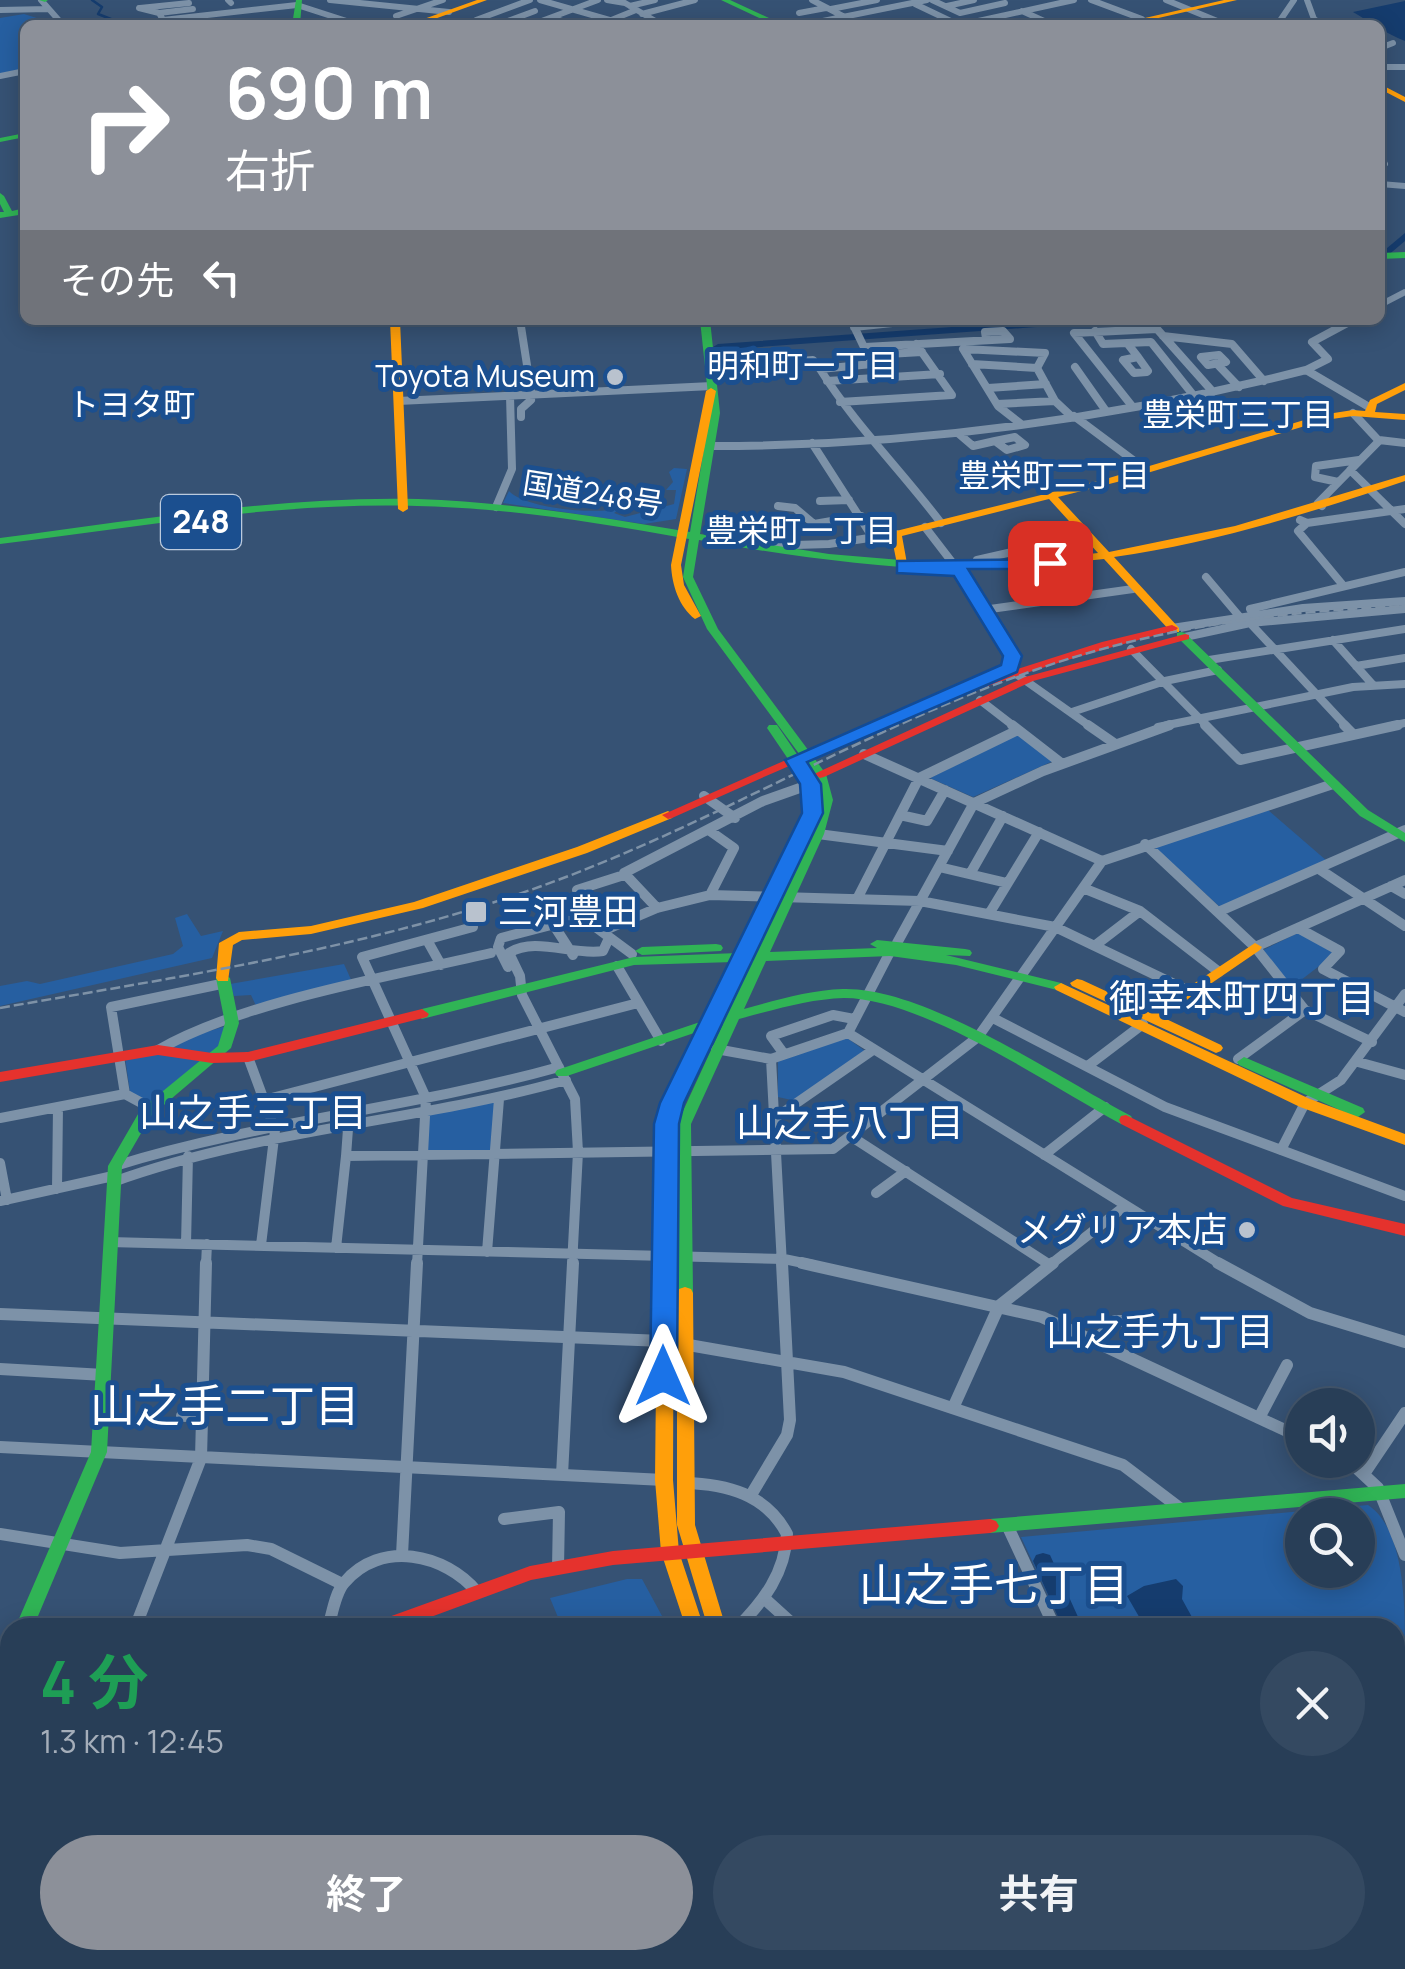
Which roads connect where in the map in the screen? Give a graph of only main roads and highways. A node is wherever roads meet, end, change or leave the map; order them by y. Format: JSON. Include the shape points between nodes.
{"nodes":[{"id":1,"x":484,"y":0,"type":"edge"},
{"id":2,"x":724,"y":0,"type":"edge"},
{"id":3,"x":1234,"y":0,"type":"edge"},
{"id":4,"x":1191,"y":5,"type":"edge"},
{"id":5,"x":446,"y":6,"type":"edge"},
{"id":6,"x":420,"y":20,"type":"edge"},
{"id":7,"x":769,"y":20,"type":"edge"},
{"id":8,"x":1153,"y":20,"type":"edge"},
{"id":9,"x":0,"y":196,"type":"edge"},
{"id":10,"x":4,"y":215,"type":"edge"},
{"id":11,"x":395,"y":325,"type":"edge"},
{"id":12,"x":706,"y":325,"type":"edge"},
{"id":13,"x":1405,"y":386,"type":"edge"},
{"id":14,"x":1364,"y":412,"type":"junction"},
{"id":15,"x":1405,"y":417,"type":"edge"},
{"id":16,"x":1405,"y":481,"type":"edge"},
{"id":17,"x":1372,"y":493,"type":"junction"},
{"id":18,"x":1050,"y":495,"type":"junction"},
{"id":19,"x":402,"y":505,"type":"junction"},
{"id":20,"x":686,"y":540,"type":"junction"},
{"id":21,"x":0,"y":544,"type":"edge"},
{"id":22,"x":1113,"y":560,"type":"junction"},
{"id":23,"x":903,"y":567,"type":"junction"},
{"id":24,"x":958,"y":568,"type":"junction"},
{"id":25,"x":1178,"y":633,"type":"junction"},
{"id":26,"x":866,"y":729,"type":"junction"},
{"id":27,"x":887,"y":743,"type":"junction"},
{"id":28,"x":800,"y":758,"type":"junction"},
{"id":29,"x":815,"y":779,"type":"junction"},
{"id":30,"x":1402,"y":834,"type":"edge"},
{"id":31,"x":781,"y":896,"type":"junction"},
{"id":32,"x":1255,"y":947,"type":"road end"},
{"id":33,"x":755,"y":952,"type":"junction"},
{"id":34,"x":522,"y":987,"type":"junction"},
{"id":35,"x":730,"y":1020,"type":"junction"},
{"id":36,"x":1148,"y":1021,"type":"junction"},
{"id":37,"x":708,"y":1026,"type":"junction"},
{"id":38,"x":212,"y":1058,"type":"junction"},
{"id":39,"x":562,"y":1073,"type":"road end"},
{"id":40,"x":0,"y":1077,"type":"edge"},
{"id":41,"x":1312,"y":1100,"type":"junction"},
{"id":42,"x":1405,"y":1130,"type":"edge"},
{"id":43,"x":1405,"y":1140,"type":"edge"},
{"id":44,"x":1405,"y":1230,"type":"edge"},
{"id":45,"x":1405,"y":1491,"type":"edge"},
{"id":46,"x":690,"y":1550,"type":"junction"},
{"id":47,"x":670,"y":1552,"type":"junction"},
{"id":48,"x":28,"y":1618,"type":"edge"},
{"id":49,"x":406,"y":1618,"type":"edge"},
{"id":50,"x":693,"y":1618,"type":"edge"},
{"id":51,"x":714,"y":1618,"type":"edge"}],
"edges":[{"from":1,"to":5,"type":"main road"},
{"from":2,"to":7,"type":"main road"},
{"from":3,"to":4,"type":"main road"},
{"from":4,"to":8,"type":"main road"},
{"from":5,"to":6,"type":"main road"},
{"from":9,"to":10,"type":"main road"},
{"from":11,"to":19,"type":"main road"},
{"from":12,"to":20,"type":"main road","via":[[716,398]]},
{"from":13,"to":14,"type":"main road"},
{"from":14,"to":15,"type":"main road"},
{"from":14,"to":18,"type":"main road","via":[[1258,434]]},
{"from":16,"to":17,"type":"main road","name":"国道248号","number":"248"},
{"from":17,"to":22,"type":"main road","name":"国道248号","number":"248"},
{"from":17,"to":22,"type":"main road","name":"国道248号","number":"248","via":[[1304,522],[1201,548]]},
{"from":18,"to":22,"type":"main road"},
{"from":18,"to":23,"type":"main road","via":[[896,534]]},
{"from":19,"to":20,"type":"main road","name":"国道248号","number":"248"},
{"from":19,"to":20,"type":"main road","name":"国道248号","number":"248","via":[[496,507]]},
{"from":19,"to":21,"type":"main road","name":"国道248号","number":"248"},
{"from":20,"to":23,"type":"main road","name":"国道248号","number":"248"},
{"from":20,"to":23,"type":"main road","name":"国道248号","number":"248"},
{"from":20,"to":28,"type":"main road","via":[[698,606]]},
{"from":22,"to":24,"type":"main road","name":"国道248号","number":"248"},
{"from":22,"to":24,"type":"main road","name":"国道248号","number":"248","via":[[1003,560]]},
{"from":22,"to":25,"type":"main road"},
{"from":23,"to":24,"type":"main road","name":"国道248号","number":"248"},
{"from":25,"to":26,"type":"main road","via":[[1010,668]]},
{"from":25,"to":27,"type":"main road","via":[[1029,679]]},
{"from":25,"to":30,"type":"main road","via":[[1364,813]]},
{"from":26,"to":27,"type":"main road"},
{"from":26,"to":28,"type":"main road"},
{"from":27,"to":29,"type":"main road"},
{"from":28,"to":29,"type":"main road"},
{"from":28,"to":38,"type":"main road","via":[[488,884],[333,925],[235,936],[222,947],[221,984],[234,1021],[226,1047]]},
{"from":29,"to":31,"type":"main road","via":[[812,813]]},
{"from":29,"to":31,"type":"main road","via":[[827,800],[818,834]]},
{"from":31,"to":33,"type":"main road"},
{"from":32,"to":36,"type":"main road"},
{"from":33,"to":34,"type":"main road","via":[[645,960]]},
{"from":33,"to":34,"type":"main road","via":[[632,954]]},
{"from":33,"to":35,"type":"main road"},
{"from":33,"to":36,"type":"main road","via":[[893,948],[1024,970],[1100,992]]},
{"from":33,"to":37,"type":"main road"},
{"from":34,"to":38,"type":"main road","via":[[248,1058]]},
{"from":35,"to":37,"type":"main road"},
{"from":35,"to":44,"type":"main road","via":[[813,994],[868,995],[936,1016],[1288,1202]]},
{"from":35,"to":46,"type":"main road","via":[[690,1103],[683,1152],[683,1482]]},
{"from":36,"to":41,"type":"main road"},
{"from":36,"to":41,"type":"main road"},
{"from":37,"to":39,"type":"main road"},
{"from":37,"to":47,"type":"main road","via":[[672,1103],[664,1152]]},
{"from":38,"to":40,"type":"main road","via":[[158,1050]]},
{"from":38,"to":48,"type":"main road","via":[[148,1108],[129,1132],[113,1175],[99,1452]]},
{"from":41,"to":42,"type":"main road"},
{"from":41,"to":43,"type":"main road"},
{"from":45,"to":46,"type":"main road"},
{"from":46,"to":47,"type":"main road"},
{"from":46,"to":51,"type":"main road"},
{"from":47,"to":49,"type":"main road","via":[[558,1568]]},
{"from":47,"to":50,"type":"main road"}]}
